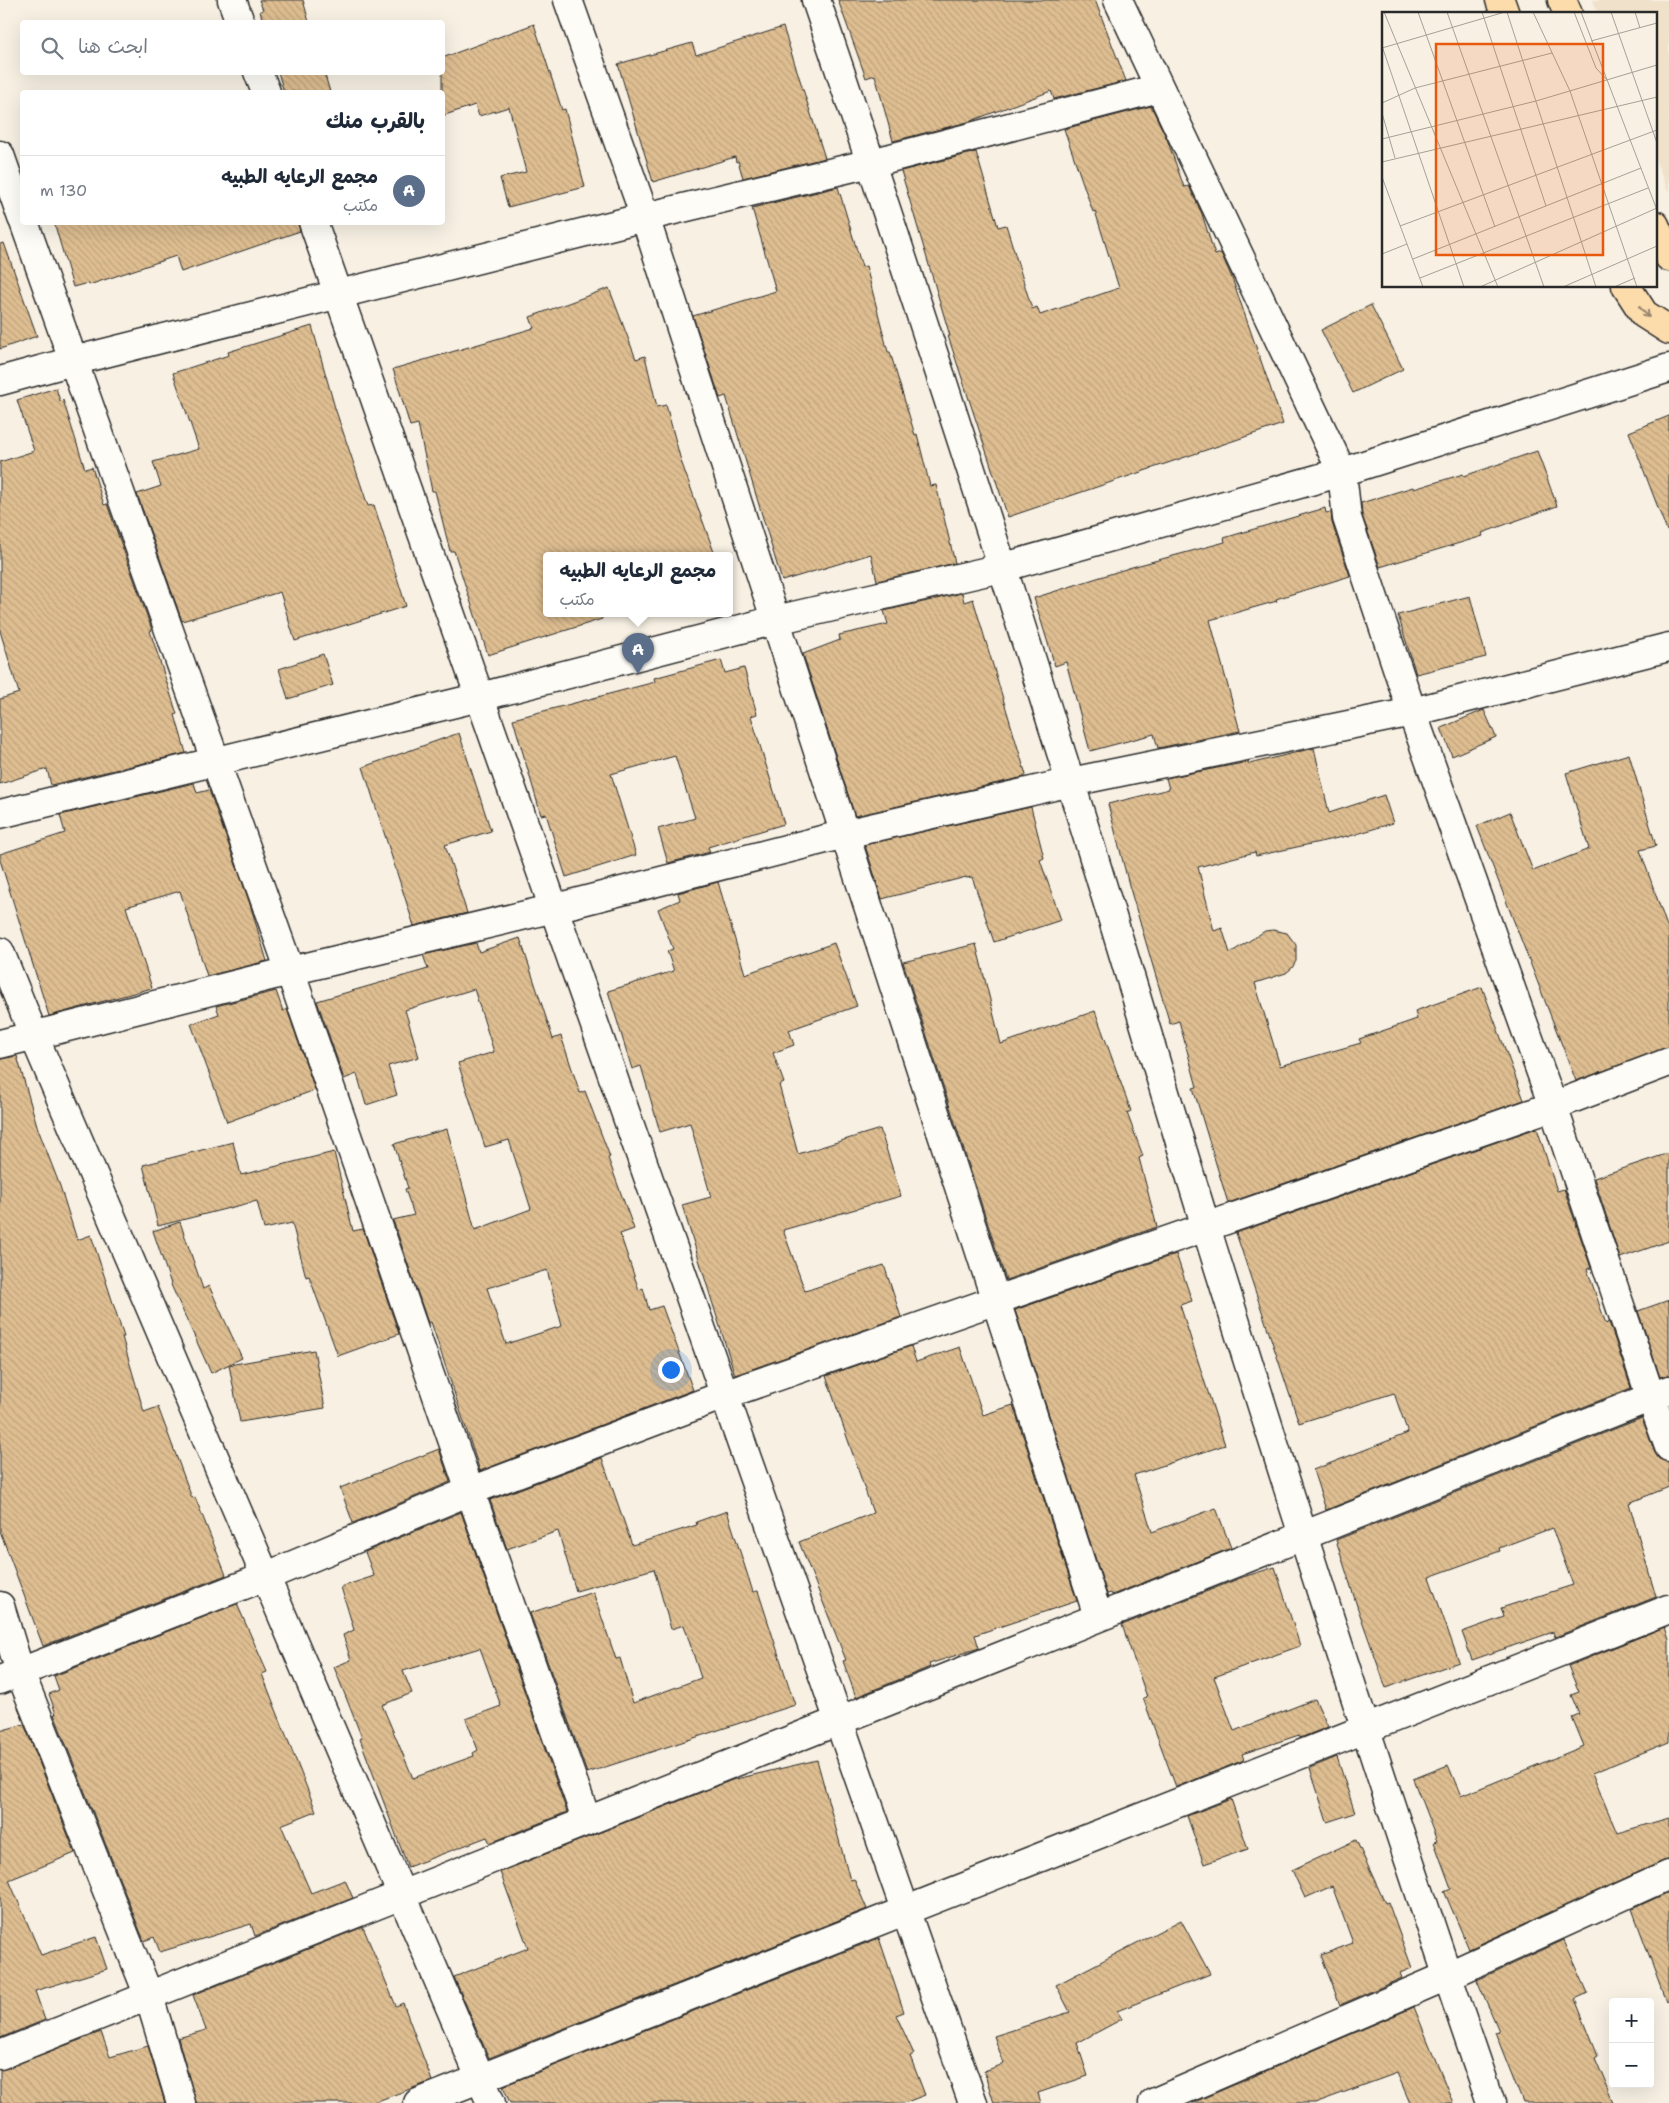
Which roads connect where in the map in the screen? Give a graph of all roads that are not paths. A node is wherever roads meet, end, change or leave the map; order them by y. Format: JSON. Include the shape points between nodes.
{"nodes":[{"id":1,"x":232,"y":0,"type":"edge"},
{"id":2,"x":568,"y":0,"type":"edge"},
{"id":3,"x":816,"y":0,"type":"edge"},
{"id":4,"x":1118,"y":0,"type":"edge"},
{"id":5,"x":1500,"y":0,"type":"edge"},
{"id":6,"x":1562,"y":0,"type":"edge"},
{"id":7,"x":1504,"y":12,"type":"edge"},
{"id":8,"x":1567,"y":12,"type":"edge"},
{"id":9,"x":239,"y":20,"type":"edge"},
{"id":10,"x":259,"y":75,"type":"edge"},
{"id":11,"x":1159,"y":88,"type":"junction"},
{"id":12,"x":265,"y":90,"type":"edge"},
{"id":13,"x":0,"y":155,"type":"edge"},
{"id":14,"x":871,"y":163,"type":"junction"},
{"id":15,"x":20,"y":212,"type":"edge"},
{"id":16,"x":645,"y":217,"type":"junction"},
{"id":17,"x":25,"y":225,"type":"edge"},
{"id":18,"x":314,"y":225,"type":"edge"},
{"id":19,"x":1656,"y":227,"type":"edge"},
{"id":20,"x":1669,"y":257,"type":"edge"},
{"id":21,"x":1627,"y":288,"type":"edge"},
{"id":22,"x":340,"y":294,"type":"junction"},
{"id":23,"x":1669,"y":330,"type":"edge"},
{"id":24,"x":73,"y":361,"type":"junction"},
{"id":25,"x":1669,"y":368,"type":"edge"},
{"id":26,"x":0,"y":381,"type":"edge"},
{"id":27,"x":1342,"y":472,"type":"junction"},
{"id":28,"x":1001,"y":568,"type":"junction"},
{"id":29,"x":776,"y":620,"type":"junction"},
{"id":30,"x":1669,"y":647,"type":"edge"},
{"id":31,"x":480,"y":697,"type":"junction"},
{"id":32,"x":1412,"y":712,"type":"junction"},
{"id":33,"x":214,"y":761,"type":"junction"},
{"id":34,"x":1071,"y":782,"type":"junction"},
{"id":35,"x":0,"y":814,"type":"edge"},
{"id":36,"x":845,"y":834,"type":"junction"},
{"id":37,"x":555,"y":908,"type":"junction"},
{"id":38,"x":0,"y":952,"type":"edge"},
{"id":39,"x":290,"y":972,"type":"junction"},
{"id":40,"x":34,"y":1036,"type":"junction"},
{"id":41,"x":0,"y":1044,"type":"edge"},
{"id":42,"x":1669,"y":1062,"type":"edge"},
{"id":43,"x":1553,"y":1106,"type":"junction"},
{"id":44,"x":1206,"y":1226,"type":"junction"},
{"id":45,"x":996,"y":1299,"type":"junction"},
{"id":46,"x":1660,"y":1394,"type":"edge"},
{"id":47,"x":724,"y":1395,"type":"junction"},
{"id":48,"x":1669,"y":1446,"type":"edge"},
{"id":49,"x":470,"y":1490,"type":"junction"},
{"id":50,"x":1304,"y":1536,"type":"junction"},
{"id":51,"x":267,"y":1576,"type":"junction"},
{"id":52,"x":0,"y":1606,"type":"edge"},
{"id":53,"x":1669,"y":1609,"type":"edge"},
{"id":54,"x":1098,"y":1616,"type":"junction"},
{"id":55,"x":10,"y":1676,"type":"edge"},
{"id":56,"x":839,"y":1722,"type":"junction"},
{"id":57,"x":1366,"y":1729,"type":"junction"},
{"id":58,"x":587,"y":1821,"type":"junction"},
{"id":59,"x":1669,"y":1875,"type":"edge"},
{"id":60,"x":402,"y":1894,"type":"junction"},
{"id":61,"x":906,"y":1911,"type":"junction"},
{"id":62,"x":1447,"y":1976,"type":"junction"},
{"id":63,"x":149,"y":1996,"type":"junction"},
{"id":64,"x":0,"y":2055,"type":"edge"},
{"id":65,"x":481,"y":2078,"type":"junction"},
{"id":66,"x":181,"y":2103,"type":"edge"},
{"id":67,"x":418,"y":2103,"type":"edge"},
{"id":68,"x":491,"y":2103,"type":"edge"},
{"id":69,"x":972,"y":2103,"type":"edge"},
{"id":70,"x":1153,"y":2103,"type":"edge"},
{"id":71,"x":1491,"y":2103,"type":"edge"}],
"edges":[{"from":1,"to":9,"type":"street"},
{"from":2,"to":16,"type":"street"},
{"from":3,"to":14,"type":"street"},
{"from":4,"to":11,"type":"street"},
{"from":5,"to":7,"type":"highway"},
{"from":6,"to":8,"type":"highway"},
{"from":10,"to":12,"type":"street"},
{"from":11,"to":14,"type":"street"},
{"from":11,"to":27,"type":"street"},
{"from":13,"to":15,"type":"street"},
{"from":14,"to":16,"type":"street"},
{"from":14,"to":28,"type":"street"},
{"from":16,"to":22,"type":"street"},
{"from":16,"to":29,"type":"street"},
{"from":17,"to":24,"type":"street"},
{"from":18,"to":22,"type":"street"},
{"from":19,"to":20,"type":"highway"},
{"from":21,"to":23,"type":"highway","one_way":true,"via":[[1644,314]]},
{"from":22,"to":24,"type":"street"},
{"from":22,"to":31,"type":"street"},
{"from":24,"to":26,"type":"street"},
{"from":24,"to":33,"type":"street"},
{"from":25,"to":27,"type":"street"},
{"from":27,"to":28,"type":"street"},
{"from":27,"to":32,"type":"street","via":[[1347,518]]},
{"from":28,"to":29,"type":"street"},
{"from":28,"to":34,"type":"street"},
{"from":29,"to":31,"type":"street"},
{"from":29,"to":36,"type":"street"},
{"from":30,"to":32,"type":"street"},
{"from":31,"to":33,"type":"street"},
{"from":31,"to":37,"type":"street"},
{"from":32,"to":34,"type":"street"},
{"from":32,"to":43,"type":"street"},
{"from":33,"to":35,"type":"street"},
{"from":33,"to":39,"type":"street"},
{"from":34,"to":36,"type":"street"},
{"from":34,"to":44,"type":"street"},
{"from":36,"to":37,"type":"street"},
{"from":36,"to":45,"type":"street"},
{"from":37,"to":39,"type":"street"},
{"from":37,"to":47,"type":"street"},
{"from":38,"to":40,"type":"street"},
{"from":39,"to":40,"type":"street"},
{"from":39,"to":49,"type":"street"},
{"from":40,"to":41,"type":"street"},
{"from":40,"to":51,"type":"street"},
{"from":42,"to":43,"type":"street"},
{"from":43,"to":44,"type":"street"},
{"from":43,"to":46,"type":"street"},
{"from":44,"to":45,"type":"street"},
{"from":44,"to":50,"type":"street"},
{"from":45,"to":47,"type":"street"},
{"from":45,"to":54,"type":"street"},
{"from":46,"to":48,"type":"street"},
{"from":46,"to":50,"type":"street"},
{"from":47,"to":49,"type":"street"},
{"from":47,"to":56,"type":"street"},
{"from":49,"to":51,"type":"street"},
{"from":49,"to":58,"type":"street"},
{"from":50,"to":54,"type":"street"},
{"from":50,"to":57,"type":"street"},
{"from":51,"to":55,"type":"street"},
{"from":51,"to":60,"type":"street"},
{"from":52,"to":55,"type":"street"},
{"from":53,"to":57,"type":"street"},
{"from":54,"to":56,"type":"street"},
{"from":55,"to":63,"type":"street"},
{"from":56,"to":58,"type":"street"},
{"from":56,"to":61,"type":"street"},
{"from":57,"to":61,"type":"street"},
{"from":57,"to":62,"type":"street"},
{"from":58,"to":60,"type":"street"},
{"from":59,"to":62,"type":"street"},
{"from":60,"to":63,"type":"street"},
{"from":60,"to":65,"type":"street"},
{"from":61,"to":65,"type":"street"},
{"from":61,"to":69,"type":"street"},
{"from":62,"to":70,"type":"street"},
{"from":62,"to":71,"type":"street"},
{"from":63,"to":64,"type":"street"},
{"from":63,"to":66,"type":"street"},
{"from":65,"to":67,"type":"street"},
{"from":65,"to":68,"type":"street"}]}
